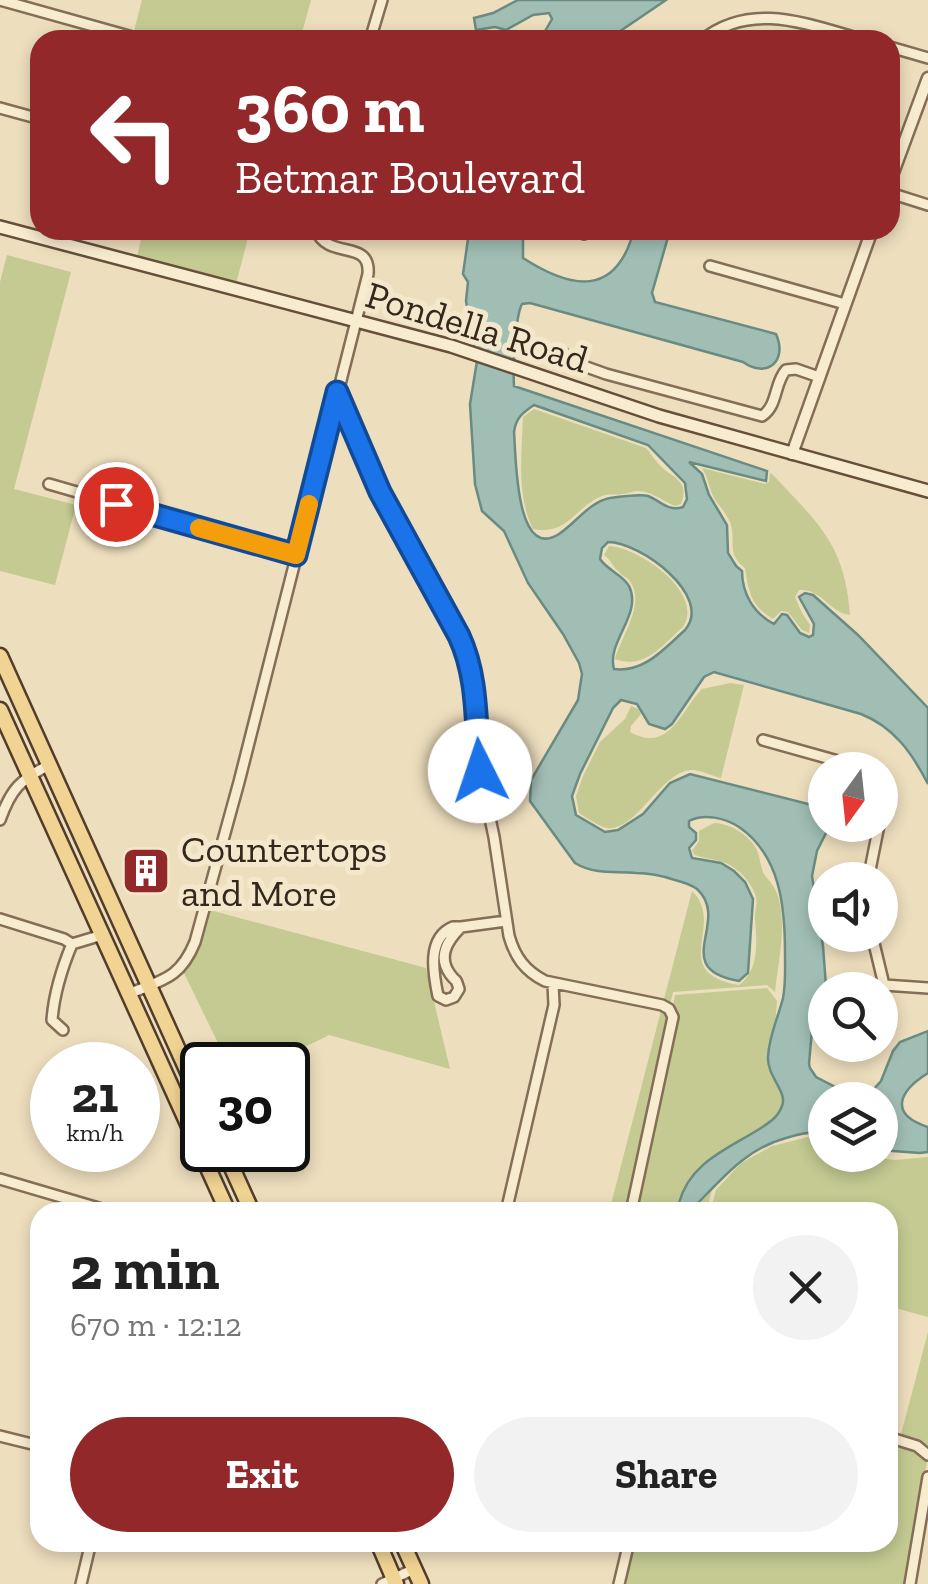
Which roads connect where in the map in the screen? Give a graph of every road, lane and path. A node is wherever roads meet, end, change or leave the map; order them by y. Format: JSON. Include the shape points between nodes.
{"nodes":[{"id":1,"x":0,"y":0,"type":"edge"},
{"id":2,"x":382,"y":0,"type":"edge"},
{"id":3,"x":107,"y":30,"type":"edge"},
{"id":4,"x":373,"y":30,"type":"edge"},
{"id":5,"x":717,"y":30,"type":"edge"},
{"id":6,"x":827,"y":30,"type":"edge"},
{"id":7,"x":900,"y":50,"type":"edge"},
{"id":8,"x":928,"y":58,"type":"edge"},
{"id":9,"x":928,"y":78,"type":"edge"},
{"id":10,"x":0,"y":108,"type":"edge"},
{"id":11,"x":30,"y":116,"type":"edge"},
{"id":12,"x":900,"y":154,"type":"edge"},
{"id":13,"x":900,"y":196,"type":"edge"},
{"id":14,"x":928,"y":206,"type":"edge"},
{"id":15,"x":2,"y":228,"type":"edge"},
{"id":16,"x":30,"y":235,"type":"edge"},
{"id":17,"x":50,"y":240,"type":"edge"},
{"id":18,"x":320,"y":240,"type":"edge"},
{"id":19,"x":868,"y":240,"type":"edge"},
{"id":20,"x":710,"y":266,"type":"dead end"},
{"id":21,"x":845,"y":304,"type":"junction"},
{"id":22,"x":356,"y":321,"type":"junction"},
{"id":23,"x":564,"y":354,"type":"dead end"},
{"id":24,"x":819,"y":377,"type":"junction"},
{"id":25,"x":337,"y":392,"type":"junction"},
{"id":26,"x":792,"y":454,"type":"junction"},
{"id":27,"x":49,"y":484,"type":"dead end"},
{"id":28,"x":928,"y":492,"type":"edge"},
{"id":29,"x":296,"y":555,"type":"junction"},
{"id":30,"x":0,"y":656,"type":"edge"},
{"id":31,"x":0,"y":710,"type":"edge"},
{"id":32,"x":763,"y":740,"type":"dead end"},
{"id":33,"x":808,"y":753,"type":"edge"},
{"id":34,"x":49,"y":764,"type":"junction"},
{"id":35,"x":30,"y":775,"type":"junction"},
{"id":36,"x":0,"y":820,"type":"edge"},
{"id":37,"x":0,"y":919,"type":"edge"},
{"id":38,"x":506,"y":921,"type":"junction"},
{"id":39,"x":102,"y":934,"type":"junction"},
{"id":40,"x":72,"y":944,"type":"junction"},
{"id":41,"x":440,"y":965,"type":"dead end"},
{"id":42,"x":553,"y":984,"type":"junction"},
{"id":43,"x":149,"y":985,"type":"junction"},
{"id":44,"x":928,"y":988,"type":"edge"},
{"id":45,"x":898,"y":989,"type":"edge"},
{"id":46,"x":128,"y":994,"type":"junction"},
{"id":47,"x":63,"y":1030,"type":"dead end"},
{"id":48,"x":180,"y":1054,"type":"edge"},
{"id":49,"x":180,"y":1107,"type":"edge"},
{"id":50,"x":210,"y":1172,"type":"edge"},
{"id":51,"x":234,"y":1172,"type":"edge"},
{"id":52,"x":0,"y":1179,"type":"edge"},
{"id":53,"x":78,"y":1202,"type":"edge"},
{"id":54,"x":223,"y":1202,"type":"edge"},
{"id":55,"x":247,"y":1202,"type":"edge"},
{"id":56,"x":508,"y":1202,"type":"edge"},
{"id":57,"x":633,"y":1202,"type":"edge"},
{"id":58,"x":0,"y":1436,"type":"edge"},
{"id":59,"x":898,"y":1441,"type":"edge"},
{"id":60,"x":30,"y":1444,"type":"edge"},
{"id":61,"x":928,"y":1455,"type":"edge"},
{"id":62,"x":928,"y":1477,"type":"edge"},
{"id":63,"x":89,"y":1552,"type":"edge"},
{"id":64,"x":381,"y":1552,"type":"edge"},
{"id":65,"x":406,"y":1552,"type":"edge"},
{"id":66,"x":627,"y":1552,"type":"edge"},
{"id":67,"x":414,"y":1569,"type":"junction"},
{"id":68,"x":391,"y":1582,"type":"edge"},
{"id":69,"x":81,"y":1584,"type":"edge"},
{"id":70,"x":421,"y":1584,"type":"edge"},
{"id":71,"x":619,"y":1584,"type":"edge"},
{"id":72,"x":910,"y":1584,"type":"edge"}],
"edges":[{"from":1,"to":3,"type":"street"},
{"from":2,"to":4,"type":"street"},
{"from":5,"to":6,"type":"street","via":[[766,17]]},
{"from":7,"to":8,"type":"street"},
{"from":9,"to":12,"type":"street"},
{"from":10,"to":11,"type":"street"},
{"from":13,"to":14,"type":"street"},
{"from":15,"to":16,"type":"main road","name":"Pondella Road"},
{"from":17,"to":22,"type":"main road","name":"Pondella Road"},
{"from":18,"to":22,"type":"street","via":[[356,252],[368,264]]},
{"from":19,"to":21,"type":"street"},
{"from":20,"to":21,"type":"street"},
{"from":21,"to":24,"type":"street"},
{"from":22,"to":25,"type":"street"},
{"from":22,"to":26,"type":"main road","name":"Pondella Road"},
{"from":23,"to":24,"type":"street","via":[[592,370],[762,416],[770,411],[782,372],[791,368]]},
{"from":24,"to":26,"type":"street"},
{"from":25,"to":29,"type":"street"},
{"from":25,"to":38,"type":"street","via":[[380,492],[467,655]]},
{"from":26,"to":28,"type":"main road","name":"Pondella Road"},
{"from":27,"to":29,"type":"street"},
{"from":29,"to":43,"type":"street","via":[[195,942],[176,972]]},
{"from":30,"to":34,"type":"main road"},
{"from":31,"to":35,"type":"main road"},
{"from":32,"to":33,"type":"street"},
{"from":34,"to":35,"type":"street"},
{"from":34,"to":43,"type":"main road"},
{"from":35,"to":36,"type":"street","via":[[10,794]]},
{"from":35,"to":39,"type":"main road"},
{"from":37,"to":40,"type":"street"},
{"from":38,"to":41,"type":"street","via":[[447,929],[434,950]]},
{"from":38,"to":42,"type":"street","via":[[522,965]]},
{"from":39,"to":40,"type":"street"},
{"from":39,"to":46,"type":"main road"},
{"from":40,"to":47,"type":"street","via":[[52,1020]]},
{"from":42,"to":56,"type":"street","via":[[554,1005]]},
{"from":42,"to":57,"type":"street","via":[[650,1002],[670,1009],[673,1017]]},
{"from":43,"to":46,"type":"street"},
{"from":43,"to":48,"type":"main road"},
{"from":44,"to":45,"type":"street"},
{"from":46,"to":49,"type":"main road"},
{"from":50,"to":54,"type":"main road"},
{"from":51,"to":55,"type":"main road"},
{"from":52,"to":53,"type":"street"},
{"from":58,"to":60,"type":"street"},
{"from":59,"to":61,"type":"street"},
{"from":62,"to":72,"type":"street"},
{"from":63,"to":69,"type":"street"},
{"from":64,"to":68,"type":"main road"},
{"from":65,"to":67,"type":"main road"},
{"from":66,"to":71,"type":"street"},
{"from":67,"to":68,"type":"street"},
{"from":67,"to":70,"type":"main road"}]}
